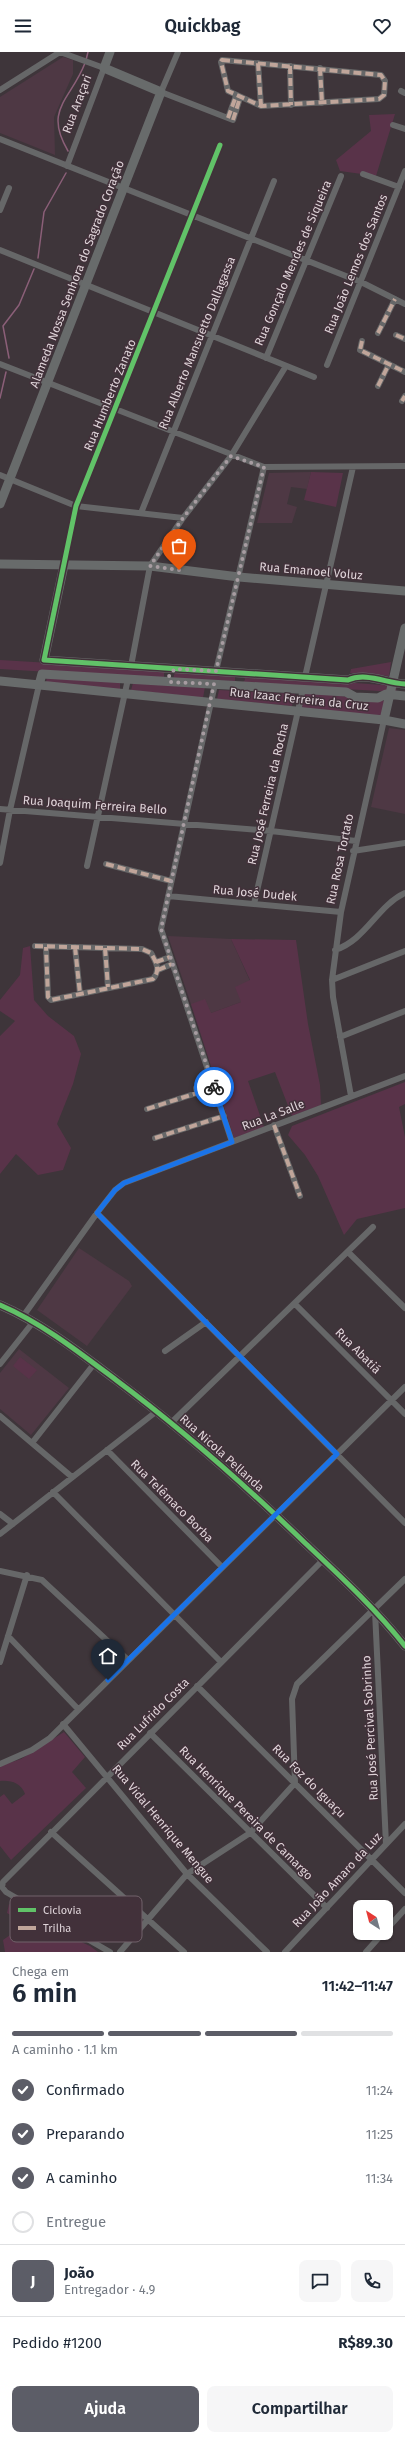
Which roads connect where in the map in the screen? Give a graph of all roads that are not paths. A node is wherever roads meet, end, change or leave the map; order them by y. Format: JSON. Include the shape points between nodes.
{"nodes":[{"id":1,"x":60,"y":52,"type":"edge"},
{"id":2,"x":110,"y":52,"type":"edge"},
{"id":3,"x":178,"y":52,"type":"edge"},
{"id":4,"x":258,"y":64,"type":"junction"},
{"id":5,"x":290,"y":66,"type":"junction"},
{"id":6,"x":104,"y":68,"type":"junction"},
{"id":7,"x":320,"y":68,"type":"junction"},
{"id":8,"x":0,"y":90,"type":"edge"},
{"id":9,"x":161,"y":92,"type":"junction"},
{"id":10,"x":238,"y":97,"type":"junction"},
{"id":11,"x":322,"y":103,"type":"junction"},
{"id":12,"x":291,"y":105,"type":"junction"},
{"id":13,"x":261,"y":106,"type":"junction"},
{"id":14,"x":393,"y":125,"type":"dead end"},
{"id":15,"x":405,"y":129,"type":"edge"},
{"id":16,"x":0,"y":139,"type":"edge"},
{"id":17,"x":220,"y":146,"type":"dead end"},
{"id":18,"x":67,"y":166,"type":"junction"},
{"id":19,"x":405,"y":172,"type":"edge"},
{"id":20,"x":363,"y":174,"type":"dead end"},
{"id":21,"x":342,"y":176,"type":"dead end"},
{"id":22,"x":274,"y":181,"type":"dead end"},
{"id":23,"x":399,"y":187,"type":"junction"},
{"id":24,"x":9,"y":188,"type":"dead end"},
{"id":25,"x":124,"y":188,"type":"junction"},
{"id":26,"x":0,"y":210,"type":"edge"},
{"id":27,"x":192,"y":215,"type":"junction"},
{"id":28,"x":251,"y":238,"type":"junction"},
{"id":29,"x":0,"y":250,"type":"edge"},
{"id":30,"x":306,"y":260,"type":"junction"},
{"id":31,"x":361,"y":282,"type":"junction"},
{"id":32,"x":86,"y":285,"type":"junction"},
{"id":33,"x":395,"y":299,"type":"junction"},
{"id":34,"x":405,"y":304,"type":"edge"},
{"id":35,"x":154,"y":312,"type":"junction"},
{"id":36,"x":378,"y":333,"type":"dead end"},
{"id":37,"x":212,"y":336,"type":"junction"},
{"id":38,"x":396,"y":336,"type":"dead end"},
{"id":39,"x":405,"y":338,"type":"edge"},
{"id":40,"x":362,"y":341,"type":"dead end"},
{"id":41,"x":266,"y":358,"type":"junction"},
{"id":42,"x":0,"y":364,"type":"edge"},
{"id":43,"x":389,"y":364,"type":"junction"},
{"id":44,"x":327,"y":365,"type":"dead end"},
{"id":45,"x":286,"y":366,"type":"junction"},
{"id":46,"x":405,"y":372,"type":"edge"},
{"id":47,"x":314,"y":377,"type":"dead end"},
{"id":48,"x":47,"y":383,"type":"junction"},
{"id":49,"x":378,"y":386,"type":"dead end"},
{"id":50,"x":115,"y":410,"type":"junction"},
{"id":51,"x":174,"y":433,"type":"junction"},
{"id":52,"x":231,"y":456,"type":"junction"},
{"id":53,"x":405,"y":466,"type":"edge"},
{"id":54,"x":264,"y":467,"type":"junction"},
{"id":55,"x":353,"y":467,"type":"junction"},
{"id":56,"x":0,"y":476,"type":"edge"},
{"id":57,"x":10,"y":479,"type":"junction"},
{"id":58,"x":0,"y":504,"type":"edge"},
{"id":59,"x":76,"y":506,"type":"junction"},
{"id":60,"x":141,"y":513,"type":"junction"},
{"id":61,"x":183,"y":518,"type":"junction"},
{"id":62,"x":0,"y":564,"type":"edge"},
{"id":63,"x":64,"y":565,"type":"junction"},
{"id":64,"x":150,"y":566,"type":"junction"},
{"id":65,"x":239,"y":577,"type":"junction"},
{"id":66,"x":326,"y":583,"type":"junction"},
{"id":67,"x":405,"y":591,"type":"edge"},
{"id":68,"x":405,"y":628,"type":"edge"},
{"id":69,"x":131,"y":666,"type":"junction"},
{"id":70,"x":175,"y":669,"type":"junction"},
{"id":71,"x":216,"y":671,"type":"junction"},
{"id":72,"x":238,"y":673,"type":"junction"},
{"id":73,"x":305,"y":677,"type":"junction"},
{"id":74,"x":128,"y":679,"type":"junction"},
{"id":75,"x":0,"y":681,"type":"edge"},
{"id":76,"x":170,"y":682,"type":"junction"},
{"id":77,"x":392,"y":683,"type":"junction"},
{"id":78,"x":214,"y":684,"type":"junction"},
{"id":79,"x":405,"y":684,"type":"edge"},
{"id":80,"x":39,"y":685,"type":"junction"},
{"id":81,"x":236,"y":685,"type":"junction"},
{"id":82,"x":303,"y":689,"type":"junction"},
{"id":83,"x":125,"y":694,"type":"junction"},
{"id":84,"x":390,"y":694,"type":"junction"},
{"id":85,"x":405,"y":696,"type":"edge"},
{"id":86,"x":211,"y":702,"type":"junction"},
{"id":87,"x":298,"y":711,"type":"junction"},
{"id":88,"x":384,"y":720,"type":"junction"},
{"id":89,"x":405,"y":724,"type":"edge"},
{"id":90,"x":0,"y":809,"type":"edge"},
{"id":91,"x":10,"y":810,"type":"junction"},
{"id":92,"x":98,"y":815,"type":"junction"},
{"id":93,"x":184,"y":823,"type":"junction"},
{"id":94,"x":271,"y":831,"type":"junction"},
{"id":95,"x":356,"y":841,"type":"junction"},
{"id":96,"x":405,"y":843,"type":"edge"},
{"id":97,"x":353,"y":851,"type":"junction"},
{"id":98,"x":0,"y":863,"type":"edge"},
{"id":99,"x":106,"y":864,"type":"dead end"},
{"id":100,"x":87,"y":866,"type":"dead end"},
{"id":101,"x":171,"y":881,"type":"junction"},
{"id":102,"x":405,"y":893,"type":"edge"},
{"id":103,"x":168,"y":896,"type":"junction"},
{"id":104,"x":254,"y":904,"type":"junction"},
{"id":105,"x":341,"y":912,"type":"junction"},
{"id":106,"x":35,"y":946,"type":"dead end"},
{"id":107,"x":46,"y":947,"type":"junction"},
{"id":108,"x":75,"y":947,"type":"junction"},
{"id":109,"x":105,"y":948,"type":"junction"},
{"id":110,"x":335,"y":950,"type":"junction"},
{"id":111,"x":405,"y":951,"type":"edge"},
{"id":112,"x":170,"y":957,"type":"junction"},
{"id":113,"x":156,"y":962,"type":"junction"},
{"id":114,"x":172,"y":964,"type":"junction"},
{"id":115,"x":158,"y":970,"type":"junction"},
{"id":116,"x":332,"y":980,"type":"junction"},
{"id":117,"x":108,"y":987,"type":"junction"},
{"id":118,"x":80,"y":994,"type":"junction"},
{"id":119,"x":405,"y":1012,"type":"edge"},
{"id":120,"x":340,"y":1037,"type":"junction"},
{"id":121,"x":405,"y":1076,"type":"edge"},
{"id":122,"x":213,"y":1084,"type":"junction"},
{"id":123,"x":352,"y":1096,"type":"junction"},
{"id":124,"x":147,"y":1109,"type":"dead end"},
{"id":125,"x":224,"y":1116,"type":"junction"},
{"id":126,"x":274,"y":1125,"type":"junction"},
{"id":127,"x":155,"y":1138,"type":"dead end"},
{"id":128,"x":232,"y":1142,"type":"junction"},
{"id":129,"x":300,"y":1196,"type":"dead end"},
{"id":130,"x":97,"y":1213,"type":"junction"},
{"id":131,"x":373,"y":1227,"type":"dead end"},
{"id":132,"x":348,"y":1252,"type":"junction"},
{"id":133,"x":295,"y":1304,"type":"junction"},
{"id":134,"x":0,"y":1305,"type":"edge"},
{"id":135,"x":405,"y":1308,"type":"edge"},
{"id":136,"x":24,"y":1315,"type":"junction"},
{"id":137,"x":34,"y":1321,"type":"junction"},
{"id":138,"x":206,"y":1322,"type":"junction"},
{"id":139,"x":165,"y":1352,"type":"dead end"},
{"id":140,"x":239,"y":1355,"type":"junction"},
{"id":141,"x":0,"y":1364,"type":"edge"},
{"id":142,"x":94,"y":1364,"type":"junction"},
{"id":143,"x":405,"y":1387,"type":"edge"},
{"id":144,"x":391,"y":1400,"type":"junction"},
{"id":145,"x":157,"y":1411,"type":"junction"},
{"id":146,"x":405,"y":1414,"type":"edge"},
{"id":147,"x":0,"y":1416,"type":"edge"},
{"id":148,"x":172,"y":1422,"type":"junction"},
{"id":149,"x":32,"y":1443,"type":"junction"},
{"id":150,"x":107,"y":1450,"type":"junction"},
{"id":151,"x":337,"y":1454,"type":"junction"},
{"id":152,"x":72,"y":1477,"type":"junction"},
{"id":153,"x":53,"y":1492,"type":"junction"},
{"id":154,"x":0,"y":1514,"type":"edge"},
{"id":155,"x":275,"y":1514,"type":"junction"},
{"id":156,"x":405,"y":1522,"type":"edge"},
{"id":157,"x":13,"y":1524,"type":"junction"},
{"id":158,"x":0,"y":1534,"type":"edge"},
{"id":159,"x":323,"y":1560,"type":"junction"},
{"id":160,"x":222,"y":1567,"type":"junction"},
{"id":161,"x":0,"y":1571,"type":"edge"},
{"id":162,"x":27,"y":1575,"type":"junction"},
{"id":163,"x":405,"y":1579,"type":"edge"},
{"id":164,"x":375,"y":1611,"type":"junction"},
{"id":165,"x":175,"y":1614,"type":"junction"},
{"id":166,"x":8,"y":1636,"type":"junction"},
{"id":167,"x":405,"y":1646,"type":"edge"},
{"id":168,"x":128,"y":1660,"type":"junction"},
{"id":169,"x":0,"y":1662,"type":"edge"},
{"id":170,"x":221,"y":1662,"type":"junction"},
{"id":171,"x":197,"y":1686,"type":"junction"},
{"id":172,"x":78,"y":1709,"type":"junction"},
{"id":173,"x":63,"y":1724,"type":"junction"},
{"id":174,"x":150,"y":1733,"type":"junction"},
{"id":175,"x":0,"y":1764,"type":"edge"},
{"id":176,"x":108,"y":1776,"type":"junction"},
{"id":177,"x":295,"y":1783,"type":"junction"},
{"id":178,"x":405,"y":1824,"type":"edge"},
{"id":179,"x":51,"y":1832,"type":"junction"},
{"id":180,"x":250,"y":1833,"type":"junction"},
{"id":181,"x":386,"y":1844,"type":"junction"},
{"id":182,"x":372,"y":1860,"type":"junction"},
{"id":183,"x":187,"y":1874,"type":"junction"},
{"id":184,"x":405,"y":1893,"type":"edge"},
{"id":185,"x":13,"y":1896,"type":"edge"},
{"id":186,"x":122,"y":1896,"type":"edge"},
{"id":187,"x":327,"y":1908,"type":"junction"},
{"id":188,"x":405,"y":1909,"type":"edge"},
{"id":189,"x":142,"y":1914,"type":"edge"},
{"id":190,"x":148,"y":1919,"type":"junction"},
{"id":191,"x":393,"y":1922,"type":"edge"},
{"id":192,"x":142,"y":1926,"type":"edge"},
{"id":193,"x":377,"y":1940,"type":"edge"},
{"id":194,"x":93,"y":1942,"type":"edge"},
{"id":195,"x":128,"y":1942,"type":"edge"},
{"id":196,"x":110,"y":1952,"type":"edge"},
{"id":197,"x":120,"y":1952,"type":"edge"},
{"id":198,"x":184,"y":1952,"type":"edge"},
{"id":199,"x":267,"y":1952,"type":"edge"},
{"id":200,"x":285,"y":1952,"type":"edge"},
{"id":201,"x":366,"y":1952,"type":"edge"}],
"edges":[{"from":1,"to":6,"type":"street"},
{"from":1,"to":8,"type":"street"},
{"from":2,"to":6,"type":"main road","name":"Rua Araçari"},
{"from":3,"to":9,"type":"street","name":"Alameda Nossa Senhora do Sagrado Coração"},
{"from":4,"to":5,"type":"street"},
{"from":4,"to":10,"type":"street","via":[[222,60],[226,88]]},
{"from":4,"to":13,"type":"street"},
{"from":5,"to":7,"type":"street"},
{"from":5,"to":12,"type":"street"},
{"from":6,"to":9,"type":"main road"},
{"from":6,"to":18,"type":"street","name":"Rua Araçari"},
{"from":7,"to":11,"type":"street"},
{"from":7,"to":11,"type":"street","via":[[380,74],[385,81],[384,94],[379,99]]},
{"from":9,"to":10,"type":"street","via":[[231,119]]},
{"from":9,"to":25,"type":"main road","name":"Alameda Nossa Senhora do Sagrado Coração"},
{"from":10,"to":13,"type":"street"},
{"from":11,"to":12,"type":"street"},
{"from":12,"to":13,"type":"street"},
{"from":14,"to":15,"type":"street"},
{"from":16,"to":18,"type":"street"},
{"from":17,"to":27,"type":"street","name":"Rua Humberto Zanato"},
{"from":18,"to":25,"type":"street"},
{"from":19,"to":23,"type":"street","name":"Rua João Lemos dos Santos"},
{"from":20,"to":23,"type":"street"},
{"from":21,"to":30,"type":"street","name":"Rua Gonçalo Mendes de Siqueira"},
{"from":22,"to":28,"type":"street","name":"Rua Alberto Mansuetto Dallagassa"},
{"from":23,"to":31,"type":"street","name":"Rua João Lemos dos Santos"},
{"from":24,"to":26,"type":"street"},
{"from":25,"to":27,"type":"street"},
{"from":25,"to":32,"type":"main road","name":"Alameda Nossa Senhora do Sagrado Coração"},
{"from":27,"to":28,"type":"street"},
{"from":27,"to":35,"type":"street","name":"Rua Humberto Zanato"},
{"from":28,"to":30,"type":"street"},
{"from":28,"to":37,"type":"street","name":"Rua Alberto Mansuetto Dallagassa"},
{"from":29,"to":32,"type":"street"},
{"from":30,"to":31,"type":"street"},
{"from":30,"to":41,"type":"street","name":"Rua Gonçalo Mendes de Siqueira"},
{"from":31,"to":33,"type":"street"},
{"from":31,"to":44,"type":"street","name":"Rua João Lemos dos Santos"},
{"from":32,"to":35,"type":"street"},
{"from":32,"to":48,"type":"main road","name":"Alameda Nossa Senhora do Sagrado Coração"},
{"from":33,"to":34,"type":"street"},
{"from":33,"to":36,"type":"street"},
{"from":35,"to":37,"type":"street"},
{"from":35,"to":50,"type":"street","name":"Rua Humberto Zanato"},
{"from":37,"to":41,"type":"street"},
{"from":37,"to":51,"type":"street","name":"Rua Alberto Mansuetto Dallagassa"},
{"from":38,"to":39,"type":"street"},
{"from":40,"to":43,"type":"street","via":[[360,350]]},
{"from":41,"to":45,"type":"street"},
{"from":42,"to":48,"type":"street"},
{"from":43,"to":46,"type":"street"},
{"from":43,"to":49,"type":"street"},
{"from":45,"to":47,"type":"street"},
{"from":45,"to":52,"type":"street"},
{"from":48,"to":50,"type":"street"},
{"from":48,"to":57,"type":"main road","name":"Alameda Nossa Senhora do Sagrado Coração"},
{"from":50,"to":51,"type":"street"},
{"from":50,"to":59,"type":"street","name":"Rua Humberto Zanato"},
{"from":51,"to":52,"type":"street"},
{"from":51,"to":60,"type":"street","name":"Rua Alberto Mansuetto Dallagassa"},
{"from":52,"to":54,"type":"street"},
{"from":52,"to":61,"type":"street"},
{"from":53,"to":55,"type":"street"},
{"from":54,"to":55,"type":"street"},
{"from":54,"to":65,"type":"street"},
{"from":55,"to":66,"type":"street"},
{"from":56,"to":57,"type":"street"},
{"from":57,"to":58,"type":"main road","name":"Alameda Nossa Senhora do Sagrado Coração"},
{"from":57,"to":59,"type":"street"},
{"from":59,"to":60,"type":"street"},
{"from":59,"to":63,"type":"street","name":"Rua Humberto Zanato"},
{"from":60,"to":61,"type":"street"},
{"from":61,"to":64,"type":"street"},
{"from":62,"to":63,"type":"main road","name":"Rua Emanoel Voluz"},
{"from":63,"to":64,"type":"main road","name":"Rua Emanoel Voluz"},
{"from":63,"to":69,"type":"main road","name":"Rua Humberto Zanato","via":[[44,660]]},
{"from":64,"to":65,"type":"main road","name":"Rua Emanoel Voluz"},
{"from":64,"to":69,"type":"street"},
{"from":65,"to":66,"type":"main road","name":"Rua Emanoel Voluz"},
{"from":65,"to":71,"type":"street"},
{"from":66,"to":67,"type":"main road","name":"Rua Emanoel Voluz"},
{"from":66,"to":73,"type":"street"},
{"from":68,"to":77,"type":"main road","name":"Rua Rosa Tortato"},
{"from":69,"to":70,"type":"main road"},
{"from":70,"to":71,"type":"main road"},
{"from":70,"to":76,"type":"main road","via":[[170,672]]},
{"from":71,"to":72,"type":"main road"},
{"from":72,"to":73,"type":"main road"},
{"from":72,"to":81,"type":"main road","via":[[241,679]]},
{"from":73,"to":77,"type":"main road","via":[[348,680],[355,677],[381,679]]},
{"from":74,"to":76,"type":"main road"},
{"from":74,"to":80,"type":"main road","via":[[42,674]]},
{"from":74,"to":83,"type":"street"},
{"from":75,"to":80,"type":"main road","name":"Rua Izaac Ferreira da Cruz"},
{"from":76,"to":78,"type":"main road"},
{"from":77,"to":79,"type":"main road"},
{"from":77,"to":84,"type":"main road","name":"Rua Rosa Tortato"},
{"from":78,"to":81,"type":"main road"},
{"from":78,"to":86,"type":"street"},
{"from":80,"to":83,"type":"main road","name":"Rua Izaac Ferreira da Cruz"},
{"from":80,"to":91,"type":"street"},
{"from":81,"to":82,"type":"main road"},
{"from":82,"to":84,"type":"main road","via":[[346,692],[355,697],[378,698]]},
{"from":82,"to":87,"type":"street","name":"Rua José Ferreira da Rocha"},
{"from":83,"to":86,"type":"main road","name":"Rua Izaac Ferreira da Cruz"},
{"from":83,"to":92,"type":"street"},
{"from":84,"to":85,"type":"main road"},
{"from":84,"to":88,"type":"main road","name":"Rua Rosa Tortato"},
{"from":86,"to":87,"type":"main road","name":"Rua Izaac Ferreira da Cruz"},
{"from":86,"to":93,"type":"street"},
{"from":87,"to":88,"type":"main road","name":"Rua Izaac Ferreira da Cruz"},
{"from":87,"to":94,"type":"street","name":"Rua José Ferreira da Rocha"},
{"from":88,"to":89,"type":"main road","name":"Rua Izaac Ferreira da Cruz"},
{"from":88,"to":95,"type":"street","name":"Rua Rosa Tortato"},
{"from":90,"to":91,"type":"street","name":"Rua Joaquim Ferreira Bello"},
{"from":91,"to":92,"type":"street","name":"Rua Joaquim Ferreira Bello"},
{"from":91,"to":98,"type":"street"},
{"from":92,"to":93,"type":"street","name":"Rua Joaquim Ferreira Bello"},
{"from":92,"to":100,"type":"street"},
{"from":93,"to":94,"type":"street","name":"Rua Joaquim Ferreira Bello"},
{"from":93,"to":101,"type":"street"},
{"from":94,"to":95,"type":"street","name":"Rua Joaquim Ferreira Bello"},
{"from":94,"to":104,"type":"street","name":"Rua José Ferreira da Rocha"},
{"from":95,"to":97,"type":"street","name":"Rua Rosa Tortato"},
{"from":96,"to":97,"type":"street"},
{"from":97,"to":105,"type":"street","name":"Rua Rosa Tortato"},
{"from":99,"to":101,"type":"street"},
{"from":101,"to":103,"type":"street"},
{"from":102,"to":110,"type":"street","via":[[389,905],[348,946]]},
{"from":103,"to":104,"type":"street","name":"Rua José Dudek"},
{"from":103,"to":112,"type":"street","via":[[161,929]]},
{"from":104,"to":105,"type":"street","name":"Rua José Dudek"},
{"from":105,"to":110,"type":"street","name":"Rua Rosa Tortato"},
{"from":106,"to":107,"type":"street"},
{"from":107,"to":108,"type":"street"},
{"from":107,"to":118,"type":"street","via":[[49,999]]},
{"from":108,"to":109,"type":"street"},
{"from":108,"to":118,"type":"street"},
{"from":109,"to":113,"type":"street","via":[[147,950]]},
{"from":109,"to":117,"type":"street"},
{"from":110,"to":116,"type":"street","name":"Rua Rosa Tortato"},
{"from":111,"to":116,"type":"street"},
{"from":112,"to":113,"type":"street"},
{"from":112,"to":114,"type":"street"},
{"from":113,"to":115,"type":"street"},
{"from":114,"to":115,"type":"street"},
{"from":114,"to":122,"type":"street"},
{"from":115,"to":117,"type":"street","via":[[153,979]]},
{"from":116,"to":120,"type":"street","name":"Rua Rosa Tortato"},
{"from":117,"to":118,"type":"street"},
{"from":119,"to":120,"type":"street"},
{"from":120,"to":123,"type":"street","name":"Rua Rosa Tortato"},
{"from":121,"to":123,"type":"street","name":"Rua La Salle"},
{"from":122,"to":124,"type":"street","via":[[196,1088],[198,1093]]},
{"from":122,"to":125,"type":"street"},
{"from":123,"to":126,"type":"street","name":"Rua La Salle"},
{"from":125,"to":127,"type":"street"},
{"from":125,"to":128,"type":"street"},
{"from":126,"to":128,"type":"street","name":"Rua La Salle"},
{"from":126,"to":129,"type":"street"},
{"from":128,"to":130,"type":"street","name":"Rua La Salle","via":[[124,1183],[115,1190]]},
{"from":130,"to":136,"type":"street","name":"Rua La Salle"},
{"from":130,"to":138,"type":"street"},
{"from":131,"to":132,"type":"street"},
{"from":132,"to":133,"type":"street"},
{"from":132,"to":135,"type":"street"},
{"from":133,"to":140,"type":"street"},
{"from":133,"to":144,"type":"street","name":"Rua Abatiá"},
{"from":134,"to":136,"type":"main road","name":"Rua Nicola Pellanda"},
{"from":136,"to":137,"type":"main road","name":"Rua Nicola Pellanda"},
{"from":137,"to":141,"type":"street"},
{"from":137,"to":142,"type":"main road","name":"Rua Nicola Pellanda"},
{"from":138,"to":139,"type":"street"},
{"from":138,"to":140,"type":"street"},
{"from":140,"to":148,"type":"street"},
{"from":140,"to":151,"type":"street"},
{"from":142,"to":145,"type":"main road","name":"Rua Nicola Pellanda"},
{"from":142,"to":149,"type":"street"},
{"from":143,"to":144,"type":"street"},
{"from":144,"to":146,"type":"street","name":"Rua Abatiá"},
{"from":144,"to":151,"type":"street"},
{"from":145,"to":148,"type":"main road","name":"Rua Nicola Pellanda"},
{"from":145,"to":150,"type":"street"},
{"from":147,"to":149,"type":"street"},
{"from":148,"to":155,"type":"main road","name":"Rua Nicola Pellanda"},
{"from":149,"to":152,"type":"street"},
{"from":150,"to":152,"type":"street"},
{"from":150,"to":160,"type":"street","name":"Rua Telêmaco Borba"},
{"from":151,"to":155,"type":"street"},
{"from":151,"to":156,"type":"street"},
{"from":152,"to":153,"type":"street"},
{"from":153,"to":157,"type":"street"},
{"from":153,"to":165,"type":"street"},
{"from":154,"to":157,"type":"street"},
{"from":155,"to":159,"type":"main road","name":"Rua Nicola Pellanda"},
{"from":155,"to":160,"type":"street"},
{"from":157,"to":158,"type":"street"},
{"from":159,"to":164,"type":"main road","name":"Rua Nicola Pellanda"},
{"from":159,"to":170,"type":"street","name":"Rua Lufrido Costa"},
{"from":160,"to":165,"type":"street"},
{"from":161,"to":162,"type":"street"},
{"from":162,"to":166,"type":"street"},
{"from":162,"to":168,"type":"street","via":[[42,1580]]},
{"from":163,"to":164,"type":"street"},
{"from":164,"to":167,"type":"main road","name":"Rua Nicola Pellanda"},
{"from":164,"to":177,"type":"street","via":[[297,1684],[292,1699]]},
{"from":164,"to":181,"type":"street","name":"Rua José Percival Sobrinho"},
{"from":165,"to":168,"type":"street"},
{"from":165,"to":170,"type":"street"},
{"from":166,"to":169,"type":"street"},
{"from":166,"to":172,"type":"street"},
{"from":168,"to":172,"type":"street"},
{"from":170,"to":171,"type":"street","name":"Rua Lufrido Costa"},
{"from":171,"to":174,"type":"street","name":"Rua Lufrido Costa"},
{"from":171,"to":177,"type":"street","name":"Rua Foz do Iguaçu"},
{"from":172,"to":173,"type":"street"},
{"from":173,"to":175,"type":"street","via":[[50,1738],[32,1750]]},
{"from":173,"to":176,"type":"street","name":"Rua Vidal Henrique Mengue"},
{"from":174,"to":176,"type":"street","name":"Rua Lufrido Costa"},
{"from":174,"to":180,"type":"street","name":"Rua Henrique Pereira de Camargo"},
{"from":176,"to":179,"type":"street","name":"Rua Lufrido Costa"},
{"from":176,"to":183,"type":"street","name":"Rua Vidal Henrique Mengue"},
{"from":177,"to":180,"type":"street"},
{"from":177,"to":182,"type":"street","name":"Rua Foz do Iguaçu"},
{"from":178,"to":181,"type":"street","name":"Rua João Amaro da Luz"},
{"from":179,"to":185,"type":"street","name":"Rua Lufrido Costa","via":[[3,1882],[2,1887]]},
{"from":179,"to":186,"type":"street"},
{"from":180,"to":183,"type":"street"},
{"from":180,"to":187,"type":"street","name":"Rua Henrique Pereira de Camargo"},
{"from":181,"to":182,"type":"street","name":"Rua João Amaro da Luz"},
{"from":182,"to":184,"type":"street","name":"Rua Foz do Iguaçu"},
{"from":182,"to":187,"type":"street","name":"Rua João Amaro da Luz"},
{"from":183,"to":190,"type":"street"},
{"from":183,"to":199,"type":"street","name":"Rua Vidal Henrique Mengue"},
{"from":187,"to":200,"type":"street","name":"Rua João Amaro da Luz"},
{"from":188,"to":191,"type":"street"},
{"from":189,"to":190,"type":"street"},
{"from":190,"to":192,"type":"street"},
{"from":190,"to":198,"type":"street"},
{"from":193,"to":201,"type":"street"},
{"from":194,"to":196,"type":"street","name":"Rua Lufrido Costa"},
{"from":195,"to":197,"type":"street"}]}
